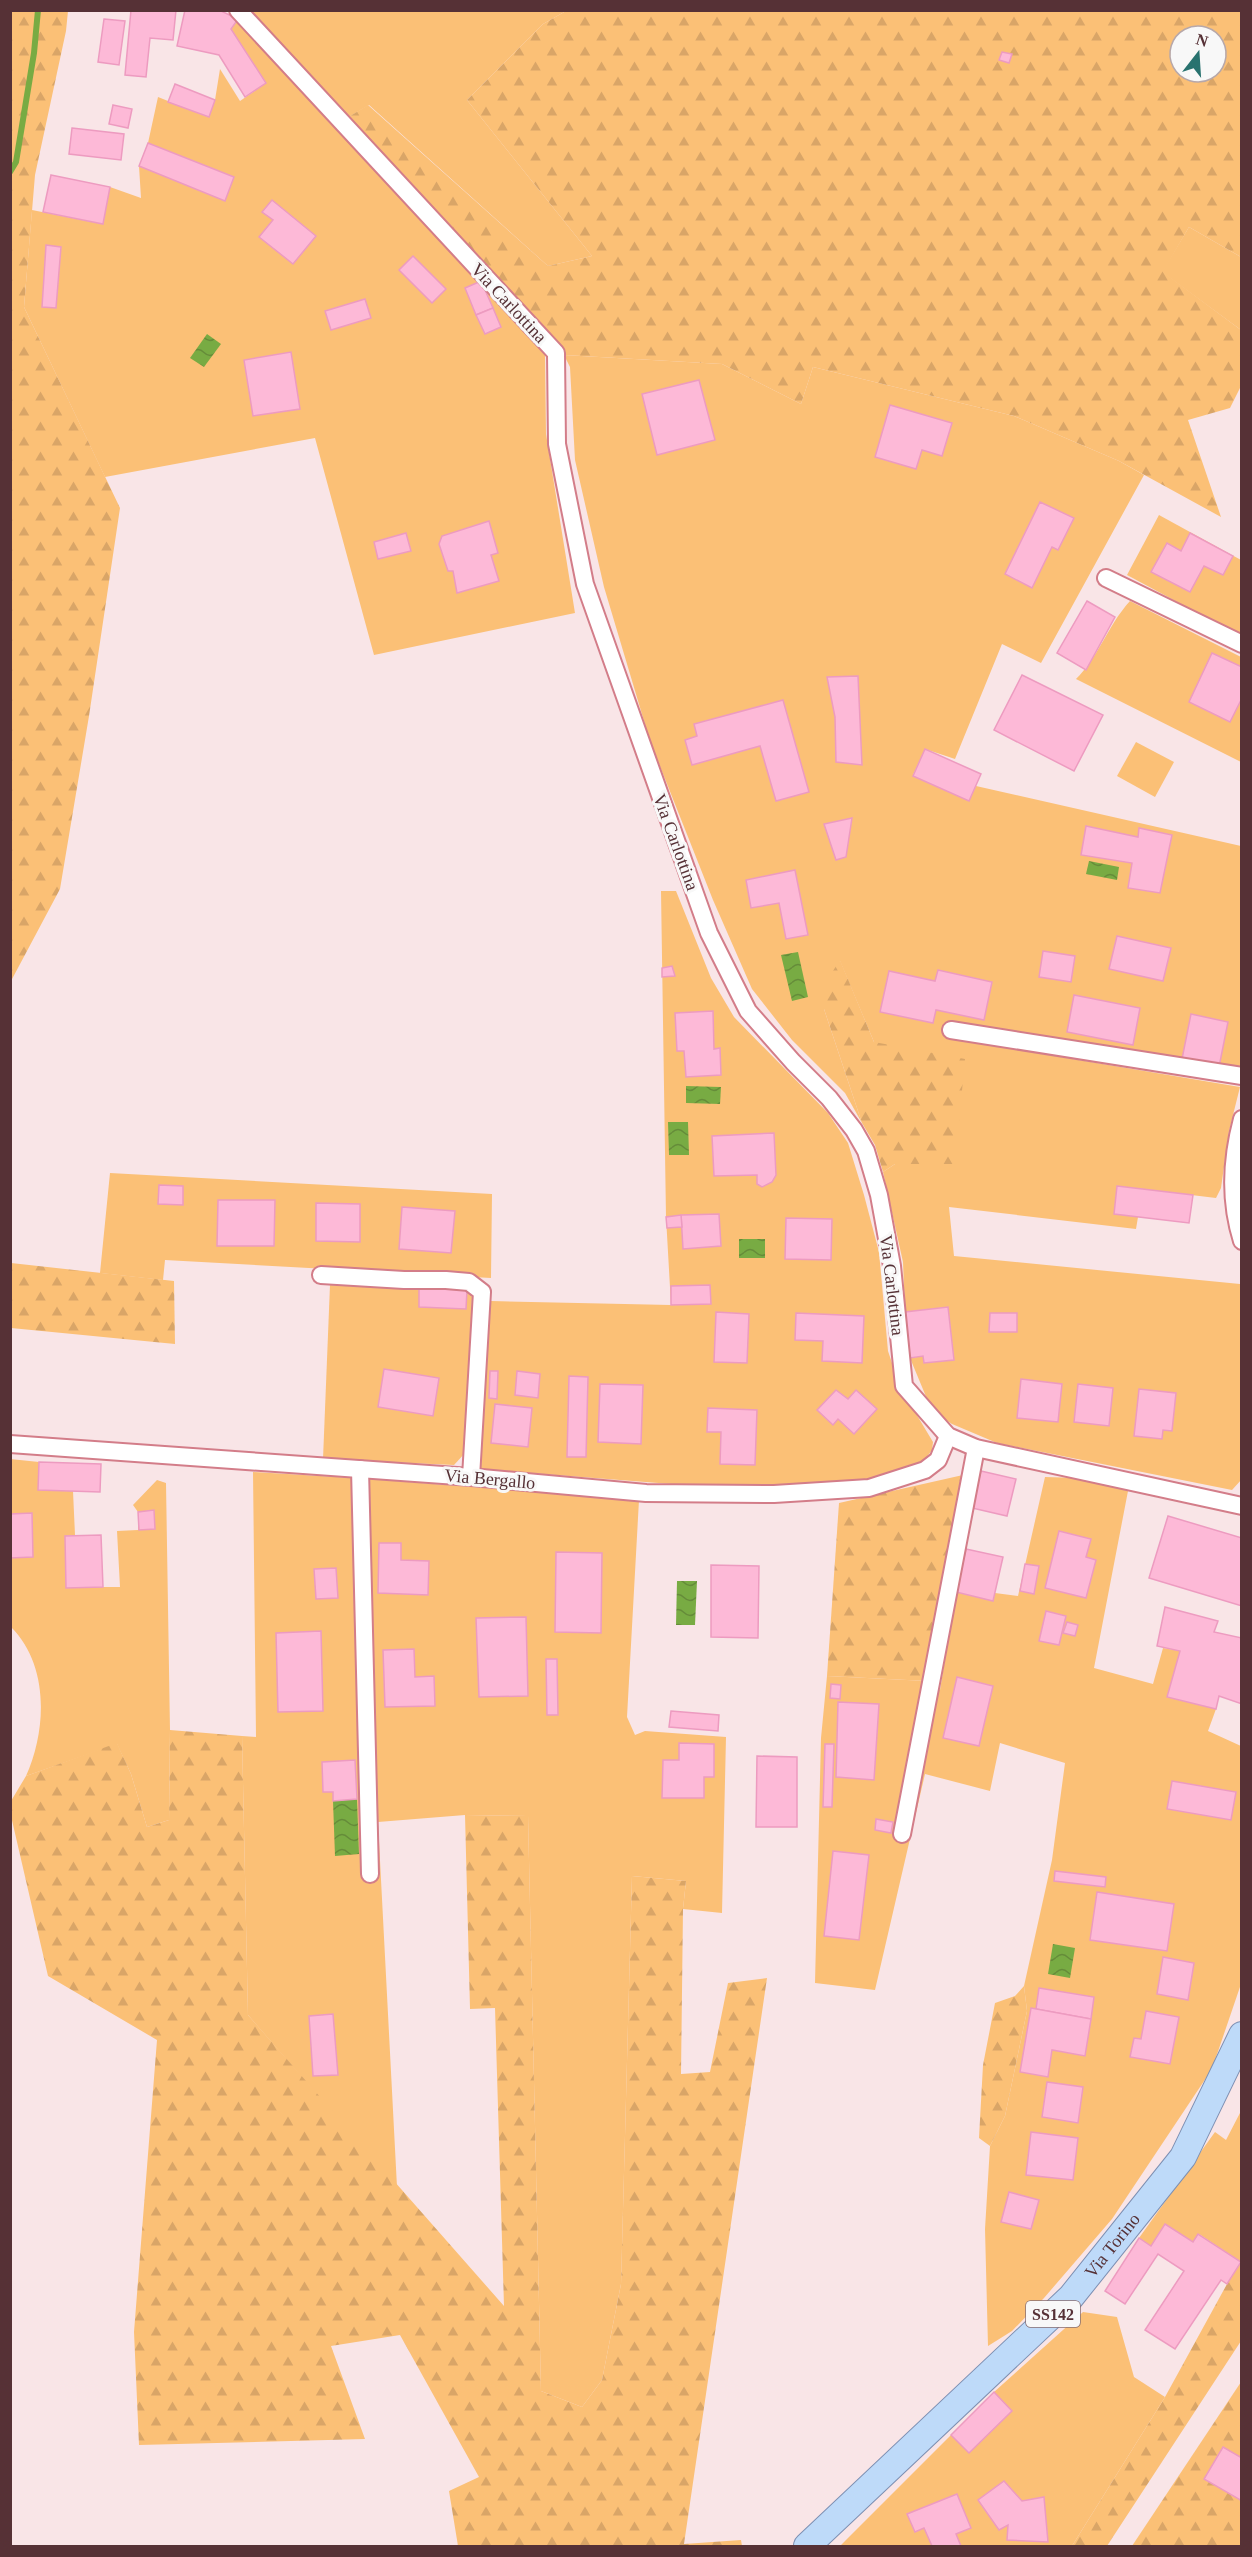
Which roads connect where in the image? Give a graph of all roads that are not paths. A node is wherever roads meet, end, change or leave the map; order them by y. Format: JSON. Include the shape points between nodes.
{"nodes":[{"id":1,"x":238,"y":10,"type":"edge"},
{"id":2,"x":1106,"y":578,"type":"dead end"},
{"id":3,"x":1242,"y":644,"type":"edge"},
{"id":4,"x":951,"y":1030,"type":"dead end"},
{"id":5,"x":1242,"y":1076,"type":"edge"},
{"id":6,"x":1242,"y":1119,"type":"edge"},
{"id":7,"x":1242,"y":1241,"type":"edge"},
{"id":8,"x":321,"y":1275,"type":"dead end"},
{"id":9,"x":948,"y":1437,"type":"junction"},
{"id":10,"x":10,"y":1444,"type":"edge"},
{"id":11,"x":976,"y":1448,"type":"junction"},
{"id":12,"x":360,"y":1469,"type":"junction"},
{"id":13,"x":471,"y":1477,"type":"junction"},
{"id":14,"x":1242,"y":1506,"type":"edge"},
{"id":15,"x":902,"y":1834,"type":"dead end"},
{"id":16,"x":370,"y":1874,"type":"dead end"},
{"id":17,"x":1242,"y":2035,"type":"edge"},
{"id":18,"x":807,"y":2547,"type":"edge"}],
"edges":[{"from":1,"to":9,"type":"street","name":"Via Carlottina","via":[[556,353],[557,444],[585,584],[709,933],[748,1011],[829,1098],[866,1151],[892,1266],[904,1386]]},
{"from":2,"to":3,"type":"street"},
{"from":4,"to":5,"type":"street"},
{"from":6,"to":7,"type":"street","via":[[1231,1184]]},
{"from":8,"to":13,"type":"street","via":[[469,1282],[482,1292]]},
{"from":9,"to":11,"type":"street","name":"Via Carlottina"},
{"from":9,"to":13,"type":"street","name":"Via Bergallo","via":[[938,1460],[925,1470],[869,1488],[774,1494],[646,1493]]},
{"from":10,"to":12,"type":"street","name":"Via Bergallo"},
{"from":11,"to":14,"type":"street","name":"Via Carlottina"},
{"from":11,"to":15,"type":"street"},
{"from":12,"to":13,"type":"street","name":"Via Bergallo"},
{"from":12,"to":16,"type":"street"},
{"from":17,"to":18,"type":"main road","name":"Via Torino","number":"SS142","via":[[1184,2157],[1071,2297]]}]}
